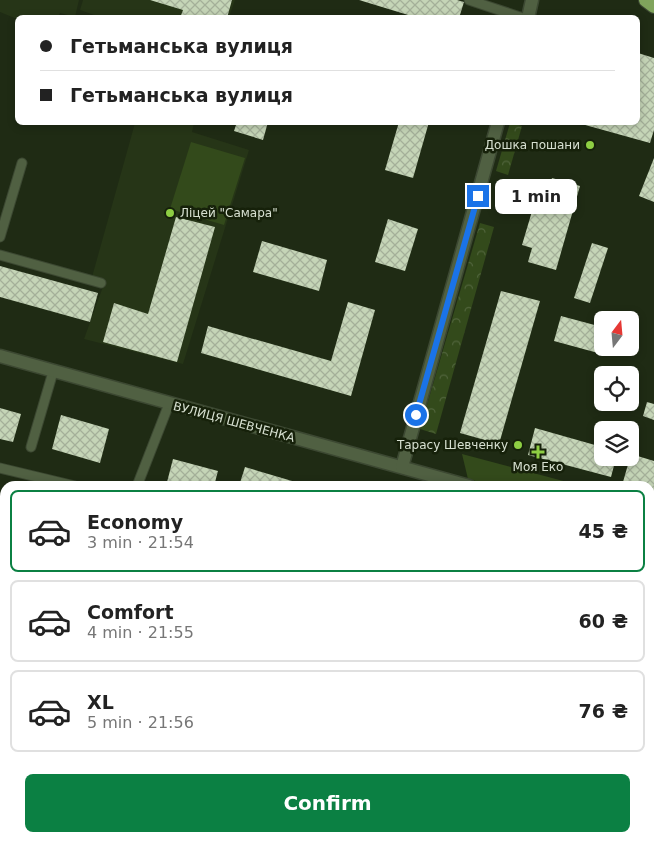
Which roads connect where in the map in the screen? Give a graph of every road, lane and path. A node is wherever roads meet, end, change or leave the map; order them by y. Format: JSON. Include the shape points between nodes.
{"nodes":[{"id":1,"x":469,"y":0,"type":"edge"},
{"id":2,"x":532,"y":0,"type":"edge"},
{"id":3,"x":646,"y":0,"type":"edge"},
{"id":4,"x":654,"y":6,"type":"edge"},
{"id":5,"x":514,"y":15,"type":"edge"},
{"id":6,"x":529,"y":15,"type":"edge"},
{"id":7,"x":497,"y":125,"type":"edge"},
{"id":8,"x":22,"y":163,"type":"dead end"},
{"id":9,"x":0,"y":237,"type":"edge"},
{"id":10,"x":0,"y":255,"type":"edge"},
{"id":11,"x":101,"y":283,"type":"dead end"},
{"id":12,"x":0,"y":356,"type":"edge"},
{"id":13,"x":53,"y":372,"type":"junction"},
{"id":14,"x":168,"y":404,"type":"junction"},
{"id":15,"x":31,"y":447,"type":"dead end"},
{"id":16,"x":402,"y":467,"type":"junction"},
{"id":17,"x":0,"y":468,"type":"edge"},
{"id":18,"x":54,"y":481,"type":"edge"},
{"id":19,"x":139,"y":481,"type":"edge"},
{"id":20,"x":451,"y":481,"type":"edge"}],
"edges":[{"from":1,"to":5,"type":"lane"},
{"from":2,"to":6,"type":"street"},
{"from":3,"to":4,"type":"highway"},
{"from":7,"to":16,"type":"street"},
{"from":8,"to":9,"type":"lane"},
{"from":10,"to":11,"type":"lane"},
{"from":12,"to":13,"type":"street","name":"ВУЛИЦЯ ШЕВЧЕНКА"},
{"from":13,"to":14,"type":"street","name":"ВУЛИЦЯ ШЕВЧЕНКА"},
{"from":13,"to":15,"type":"lane"},
{"from":14,"to":16,"type":"street","name":"ВУЛИЦЯ ШЕВЧЕНКА"},
{"from":14,"to":19,"type":"lane"},
{"from":16,"to":20,"type":"street","name":"ВУЛИЦЯ ШЕВЧЕНКА"},
{"from":17,"to":18,"type":"lane"}]}
